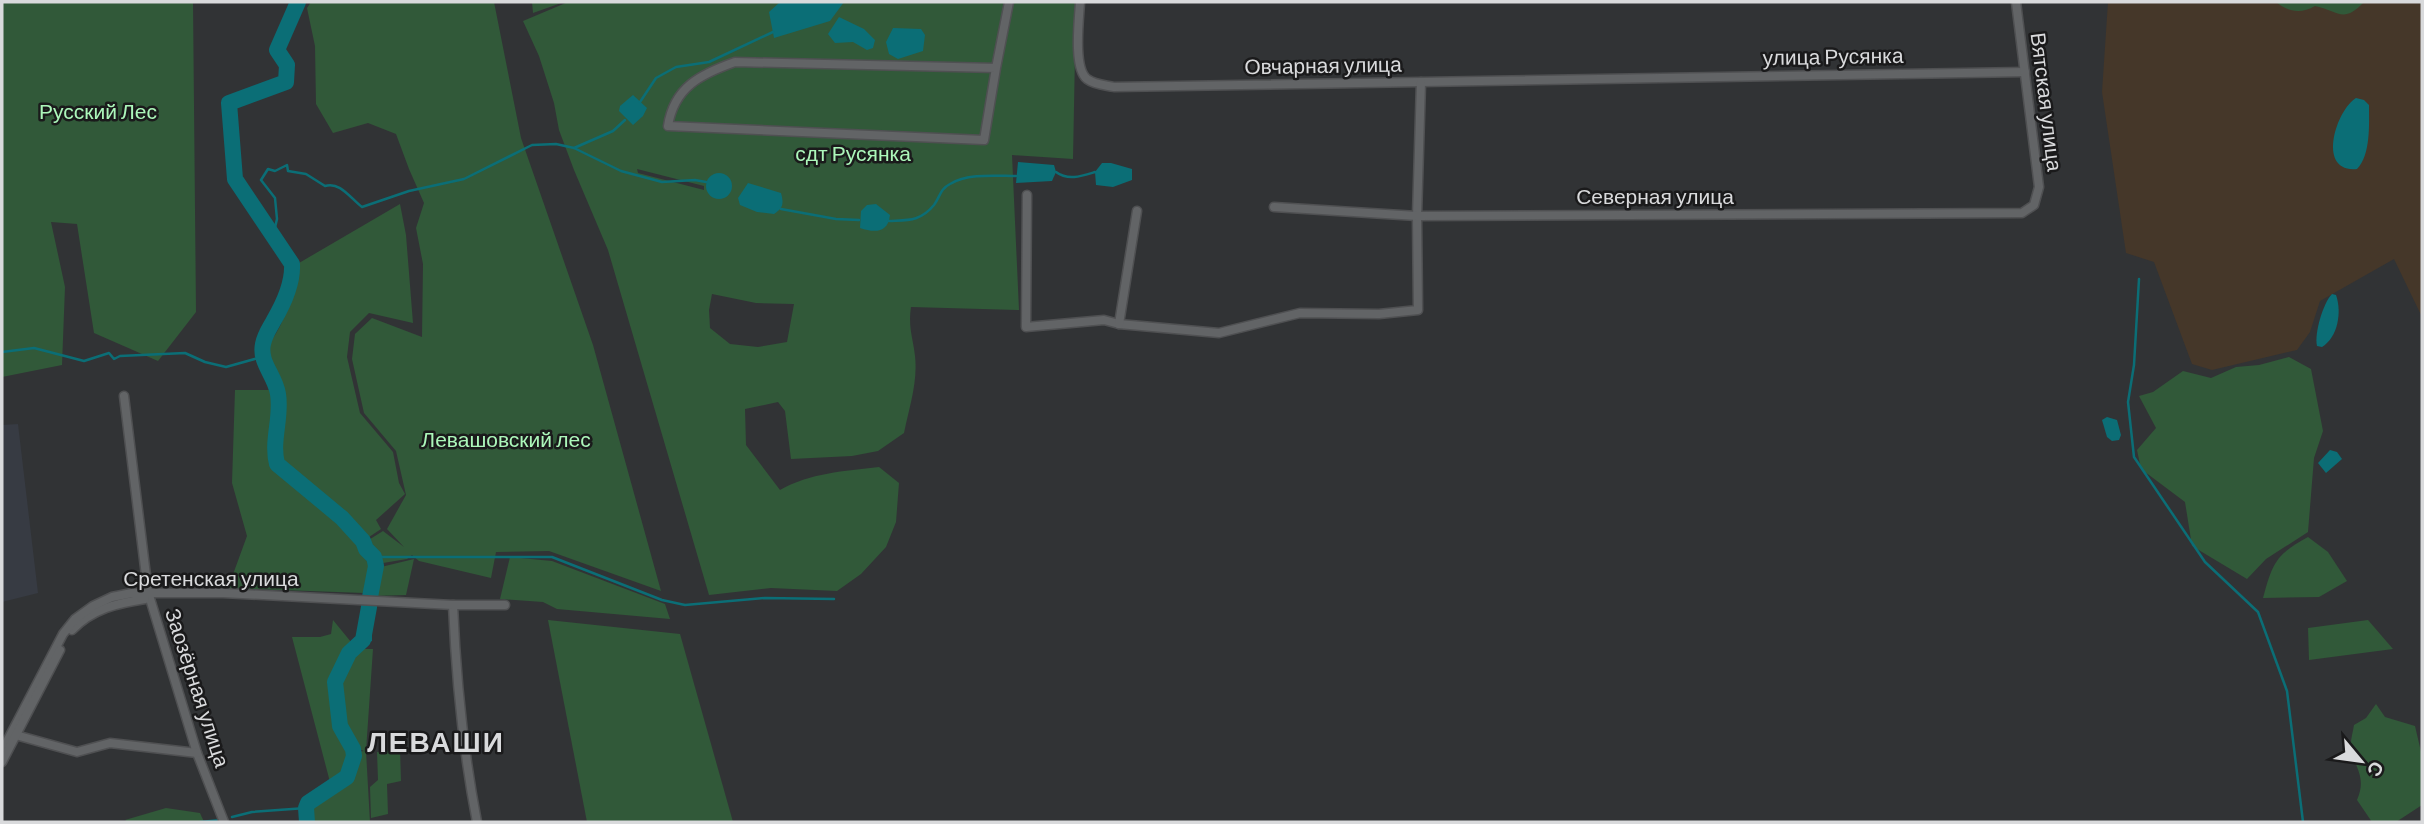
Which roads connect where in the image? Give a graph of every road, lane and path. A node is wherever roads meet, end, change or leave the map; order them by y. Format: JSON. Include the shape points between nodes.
{"nodes":[{"id":1,"x":1009,"y":2,"type":"edge"},
{"id":2,"x":1080,"y":2,"type":"edge"},
{"id":3,"x":2016,"y":2,"type":"edge"},
{"id":4,"x":996,"y":68,"type":"junction"},
{"id":5,"x":2025,"y":72,"type":"junction"},
{"id":6,"x":1641,"y":78,"type":"joint"},
{"id":7,"x":1420,"y":82,"type":"junction"},
{"id":8,"x":1027,"y":195,"type":"dead end"},
{"id":9,"x":2034,"y":205,"type":"joint"},
{"id":10,"x":1274,"y":207,"type":"dead end"},
{"id":11,"x":1137,"y":211,"type":"dead end"},
{"id":12,"x":1418,"y":216,"type":"junction"},
{"id":13,"x":1119,"y":324,"type":"junction"},
{"id":14,"x":124,"y":396,"type":"dead end"},
{"id":15,"x":146,"y":596,"type":"junction"},
{"id":16,"x":453,"y":605,"type":"junction"},
{"id":17,"x":505,"y":605,"type":"dead end"},
{"id":18,"x":14,"y":735,"type":"junction"},
{"id":19,"x":2,"y":751,"type":"edge"},
{"id":20,"x":197,"y":753,"type":"junction"},
{"id":21,"x":2,"y":762,"type":"edge"},
{"id":22,"x":223,"y":822,"type":"edge"},
{"id":23,"x":477,"y":822,"type":"edge"}],
"edges":[{"from":1,"to":4,"type":"street"},
{"from":2,"to":7,"type":"street","name":"Овчарная улица","via":[[1079,69],[1094,83],[1115,87]]},
{"from":3,"to":5,"type":"street","name":"Вятская улица"},
{"from":4,"to":4,"type":"street","via":[[984,140],[668,126],[674,102],[682,92],[699,77],[735,62]]},
{"from":5,"to":6,"type":"street","name":"улица Русянка"},
{"from":5,"to":9,"type":"street","name":"Вятская улица","via":[[2039,187]]},
{"from":6,"to":7,"type":"street","name":"Овчарная улица"},
{"from":7,"to":12,"type":"street"},
{"from":8,"to":13,"type":"street","via":[[1026,327],[1104,320]]},
{"from":9,"to":12,"type":"street","name":"Северная улица","via":[[2022,213]]},
{"from":10,"to":12,"type":"street","name":"Северная улица"},
{"from":11,"to":13,"type":"street"},
{"from":12,"to":13,"type":"street","via":[[1418,310],[1300,313],[1219,333]]},
{"from":14,"to":15,"type":"street","name":"Заозёрная улица"},
{"from":15,"to":16,"type":"street","name":"Сретенская улица","via":[[317,597]]},
{"from":15,"to":18,"type":"street","name":"Сретенская улица","via":[[113,604],[67,635]]},
{"from":15,"to":20,"type":"street","name":"Заозёрная улица"},
{"from":16,"to":17,"type":"street","name":"Сретенская улица"},
{"from":16,"to":23,"type":"street","via":[[463,740]]},
{"from":18,"to":19,"type":"street"},
{"from":18,"to":20,"type":"street","via":[[77,752],[110,743]]},
{"from":18,"to":21,"type":"street"},
{"from":20,"to":22,"type":"street","name":"Заозёрная улица"}]}
